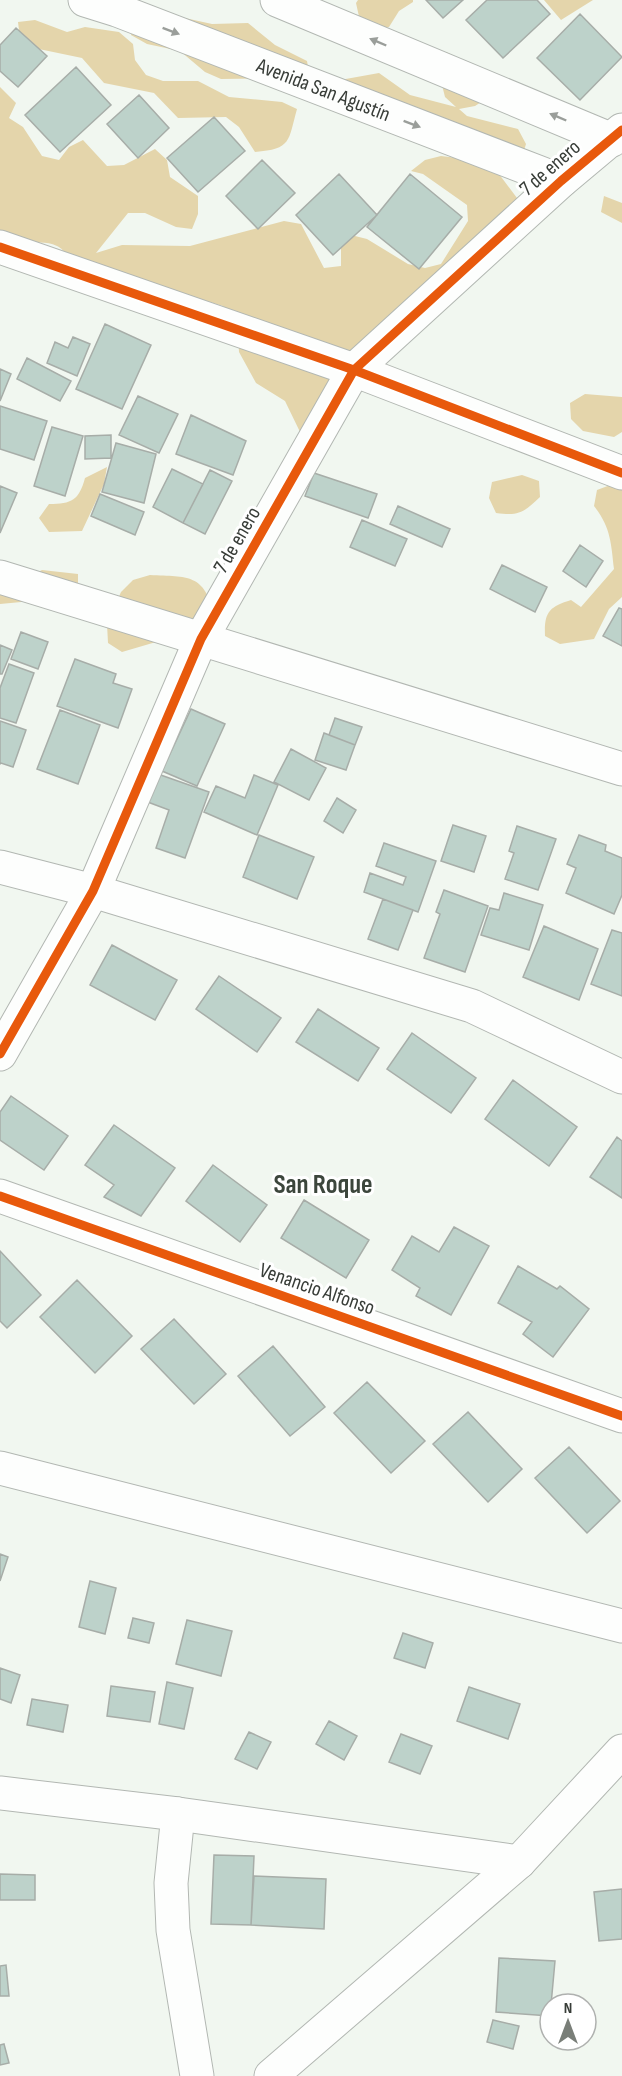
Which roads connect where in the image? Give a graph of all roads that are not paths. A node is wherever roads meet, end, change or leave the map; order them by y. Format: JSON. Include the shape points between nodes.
{"nodes":[{"id":1,"x":85,"y":0,"type":"edge"},
{"id":2,"x":277,"y":0,"type":"edge"},
{"id":3,"x":120,"y":5,"type":"edge"},
{"id":4,"x":617,"y":135,"type":"edge"},
{"id":5,"x":561,"y":181,"type":"junction"},
{"id":6,"x":0,"y":247,"type":"edge"},
{"id":7,"x":354,"y":370,"type":"junction"},
{"id":8,"x":622,"y":473,"type":"edge"},
{"id":9,"x":0,"y":577,"type":"edge"},
{"id":10,"x":201,"y":639,"type":"junction"},
{"id":11,"x":622,"y":769,"type":"edge"},
{"id":12,"x":0,"y":867,"type":"edge"},
{"id":13,"x":93,"y":891,"type":"junction"},
{"id":14,"x":0,"y":1054,"type":"edge"},
{"id":15,"x":622,"y":1077,"type":"edge"},
{"id":16,"x":0,"y":1196,"type":"edge"},
{"id":17,"x":622,"y":1416,"type":"edge"},
{"id":18,"x":0,"y":1468,"type":"edge"},
{"id":19,"x":622,"y":1626,"type":"edge"},
{"id":20,"x":622,"y":1751,"type":"edge"},
{"id":21,"x":0,"y":1793,"type":"edge"},
{"id":22,"x":178,"y":1814,"type":"junction"},
{"id":23,"x":519,"y":1862,"type":"junction"},
{"id":24,"x":197,"y":2076,"type":"edge"},
{"id":25,"x":271,"y":2076,"type":"edge"}],
"edges":[{"from":1,"to":3,"type":"street","name":"Avenida San Agustín"},
{"from":4,"to":2,"type":"street","one_way":true},
{"from":3,"to":5,"type":"street","name":"Avenida San Agustín","one_way":true},
{"from":4,"to":5,"type":"street","name":"7 de enero"},
{"from":5,"to":7,"type":"street","name":"7 de enero"},
{"from":6,"to":7,"type":"street"},
{"from":7,"to":8,"type":"street"},
{"from":7,"to":10,"type":"street","name":"7 de enero"},
{"from":9,"to":10,"type":"street"},
{"from":10,"to":11,"type":"street"},
{"from":10,"to":13,"type":"street","name":"7 de enero"},
{"from":12,"to":13,"type":"street"},
{"from":13,"to":14,"type":"street","name":"7 de enero"},
{"from":13,"to":15,"type":"street","via":[[472,1006]]},
{"from":16,"to":17,"type":"street","name":"Venancio Alfonso"},
{"from":18,"to":19,"type":"street"},
{"from":20,"to":23,"type":"street"},
{"from":21,"to":22,"type":"street"},
{"from":22,"to":23,"type":"street"},
{"from":22,"to":24,"type":"street","via":[[171,1883],[173,1930]]},
{"from":23,"to":25,"type":"street"}]}
